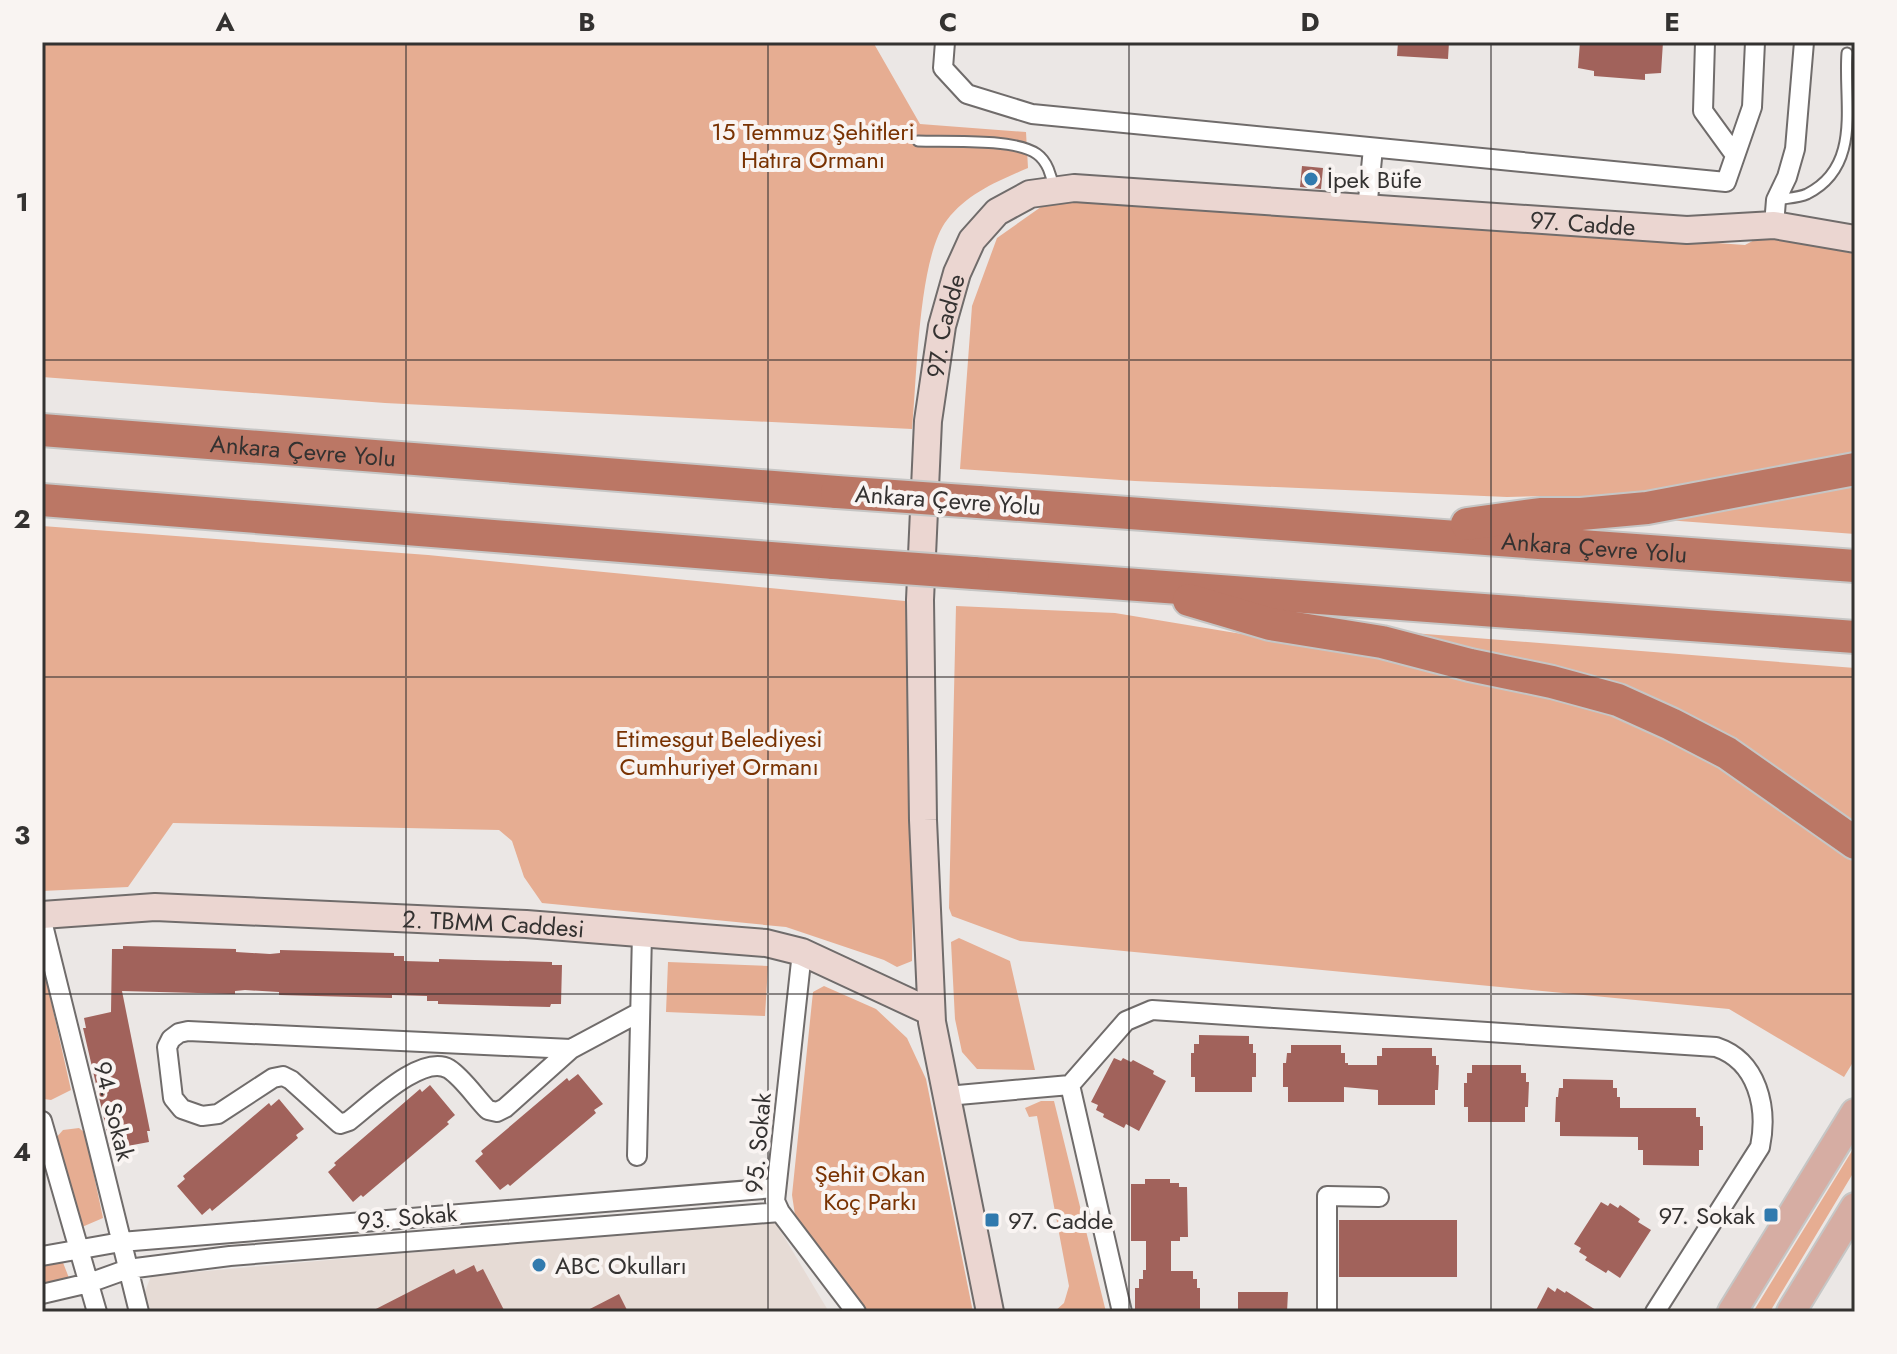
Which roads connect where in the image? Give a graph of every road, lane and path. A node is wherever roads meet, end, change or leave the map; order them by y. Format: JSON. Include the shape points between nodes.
{"nodes":[{"id":1,"x":945,"y":42,"type":"edge"},
{"id":2,"x":1705,"y":42,"type":"edge"},
{"id":3,"x":1755,"y":42,"type":"edge"},
{"id":4,"x":1804,"y":42,"type":"edge"},
{"id":5,"x":1847,"y":53,"type":"dead end"},
{"id":6,"x":918,"y":141,"type":"dead end"},
{"id":7,"x":1373,"y":148,"type":"junction"},
{"id":8,"x":1735,"y":155,"type":"junction"},
{"id":9,"x":1053,"y":191,"type":"junction"},
{"id":10,"x":1367,"y":210,"type":"junction"},
{"id":11,"x":1775,"y":212,"type":"junction"},
{"id":12,"x":1855,"y":239,"type":"edge"},
{"id":13,"x":42,"y":430,"type":"edge"},
{"id":14,"x":1855,"y":469,"type":"edge"},
{"id":15,"x":42,"y":500,"type":"edge"},
{"id":16,"x":1407,"y":533,"type":"junction"},
{"id":17,"x":1855,"y":566,"type":"edge"},
{"id":18,"x":1133,"y":583,"type":"junction"},
{"id":19,"x":1855,"y":637,"type":"edge"},
{"id":20,"x":1855,"y":843,"type":"edge"},
{"id":21,"x":42,"y":918,"type":"edge"},
{"id":22,"x":642,"y":933,"type":"junction"},
{"id":23,"x":802,"y":952,"type":"junction"},
{"id":24,"x":640,"y":1012,"type":"junction"},
{"id":25,"x":931,"y":1012,"type":"junction"},
{"id":26,"x":571,"y":1049,"type":"junction"},
{"id":27,"x":1070,"y":1085,"type":"junction"},
{"id":28,"x":947,"y":1096,"type":"junction"},
{"id":29,"x":1855,"y":1113,"type":"edge"},
{"id":30,"x":42,"y":1121,"type":"edge"},
{"id":31,"x":637,"y":1156,"type":"dead end"},
{"id":32,"x":775,"y":1188,"type":"junction"},
{"id":33,"x":1379,"y":1197,"type":"dead end"},
{"id":34,"x":1855,"y":1207,"type":"edge"},
{"id":35,"x":463,"y":1212,"type":"junction"},
{"id":36,"x":780,"y":1212,"type":"junction"},
{"id":37,"x":465,"y":1237,"type":"junction"},
{"id":38,"x":121,"y":1242,"type":"junction"},
{"id":39,"x":77,"y":1248,"type":"junction"},
{"id":40,"x":42,"y":1256,"type":"edge"},
{"id":41,"x":128,"y":1269,"type":"junction"},
{"id":42,"x":89,"y":1283,"type":"junction"},
{"id":43,"x":42,"y":1294,"type":"edge"},
{"id":44,"x":97,"y":1312,"type":"edge"},
{"id":45,"x":139,"y":1312,"type":"edge"},
{"id":46,"x":856,"y":1312,"type":"edge"},
{"id":47,"x":990,"y":1312,"type":"edge"},
{"id":48,"x":1122,"y":1312,"type":"edge"},
{"id":49,"x":1327,"y":1312,"type":"edge"},
{"id":50,"x":1655,"y":1312,"type":"edge"},
{"id":51,"x":1732,"y":1312,"type":"edge"},
{"id":52,"x":1791,"y":1312,"type":"edge"}],
"edges":[{"from":1,"to":7,"type":"street","via":[[943,68],[967,94],[1032,114]]},
{"from":2,"to":8,"type":"street","via":[[1703,111]]},
{"from":3,"to":8,"type":"street","via":[[1752,107]]},
{"from":4,"to":11,"type":"street","via":[[1795,149]]},
{"from":5,"to":11,"type":"lane","via":[[1849,116],[1841,155],[1831,173],[1806,195]]},
{"from":6,"to":9,"type":"lane","via":[[1026,149],[1044,161]]},
{"from":7,"to":8,"type":"street","via":[[1726,182]]},
{"from":7,"to":10,"type":"street"},
{"from":9,"to":10,"type":"street","name":"97. Cadde","via":[[1074,188]]},
{"from":9,"to":25,"type":"street","name":"97. Cadde","via":[[1030,194],[997,212],[972,240],[942,326],[928,421],[920,600]]},
{"from":10,"to":11,"type":"street","name":"97. Cadde","via":[[1687,230]]},
{"from":11,"to":12,"type":"street","name":"97. Cadde"},
{"from":13,"to":16,"type":"highway","name":"Ankara Çevre Yolu","bridge":true},
{"from":14,"to":16,"type":"highway","via":[[1647,508],[1540,514]]},
{"from":15,"to":18,"type":"highway","bridge":true},
{"from":16,"to":17,"type":"highway","name":"Ankara Çevre Yolu"},
{"from":18,"to":19,"type":"highway"},
{"from":18,"to":20,"type":"highway","via":[[1270,624],[1382,642],[1618,700],[1727,753]]},
{"from":21,"to":22,"type":"street","name":"2. TBMM Caddesi","via":[[155,907]]},
{"from":21,"to":38,"type":"street","name":"94. Sokak"},
{"from":22,"to":23,"type":"street","name":"2. TBMM Caddesi","via":[[766,943]]},
{"from":22,"to":24,"type":"street"},
{"from":23,"to":25,"type":"street","name":"2. TBMM Caddesi"},
{"from":23,"to":32,"type":"street","name":"95. Sokak"},
{"from":24,"to":26,"type":"street"},
{"from":24,"to":31,"type":"street"},
{"from":25,"to":28,"type":"street","name":"97. Cadde"},
{"from":26,"to":26,"type":"street","via":[[188,1031],[171,1039],[167,1057],[173,1098],[192,1114],[218,1114],[283,1076],[340,1124],[430,1066],[449,1070],[488,1110],[497,1112]]},
{"from":27,"to":28,"type":"street"},
{"from":27,"to":48,"type":"street"},
{"from":27,"to":50,"type":"street","via":[[1126,1021],[1152,1010],[1725,1050],[1747,1068],[1756,1084],[1764,1119],[1760,1147]]},
{"from":28,"to":47,"type":"street","name":"97. Cadde"},
{"from":29,"to":51,"type":"main road"},
{"from":30,"to":39,"type":"street"},
{"from":32,"to":35,"type":"street","name":"93. Sokak"},
{"from":32,"to":36,"type":"street","name":"95. Sokak"},
{"from":33,"to":49,"type":"street","via":[[1327,1196]]},
{"from":34,"to":52,"type":"main road"},
{"from":35,"to":37,"type":"street"},
{"from":35,"to":38,"type":"street","name":"93. Sokak"},
{"from":36,"to":37,"type":"street","name":"93. Sokak"},
{"from":36,"to":46,"type":"street","name":"95. Sokak"},
{"from":37,"to":41,"type":"street","name":"93. Sokak"},
{"from":38,"to":39,"type":"street","name":"93. Sokak"},
{"from":38,"to":41,"type":"street","name":"94. Sokak"},
{"from":39,"to":40,"type":"street","name":"93. Sokak"},
{"from":39,"to":42,"type":"street"},
{"from":41,"to":42,"type":"street","name":"93. Sokak"},
{"from":41,"to":45,"type":"street","name":"94. Sokak"},
{"from":42,"to":43,"type":"street","name":"93. Sokak"},
{"from":42,"to":44,"type":"street"}]}
